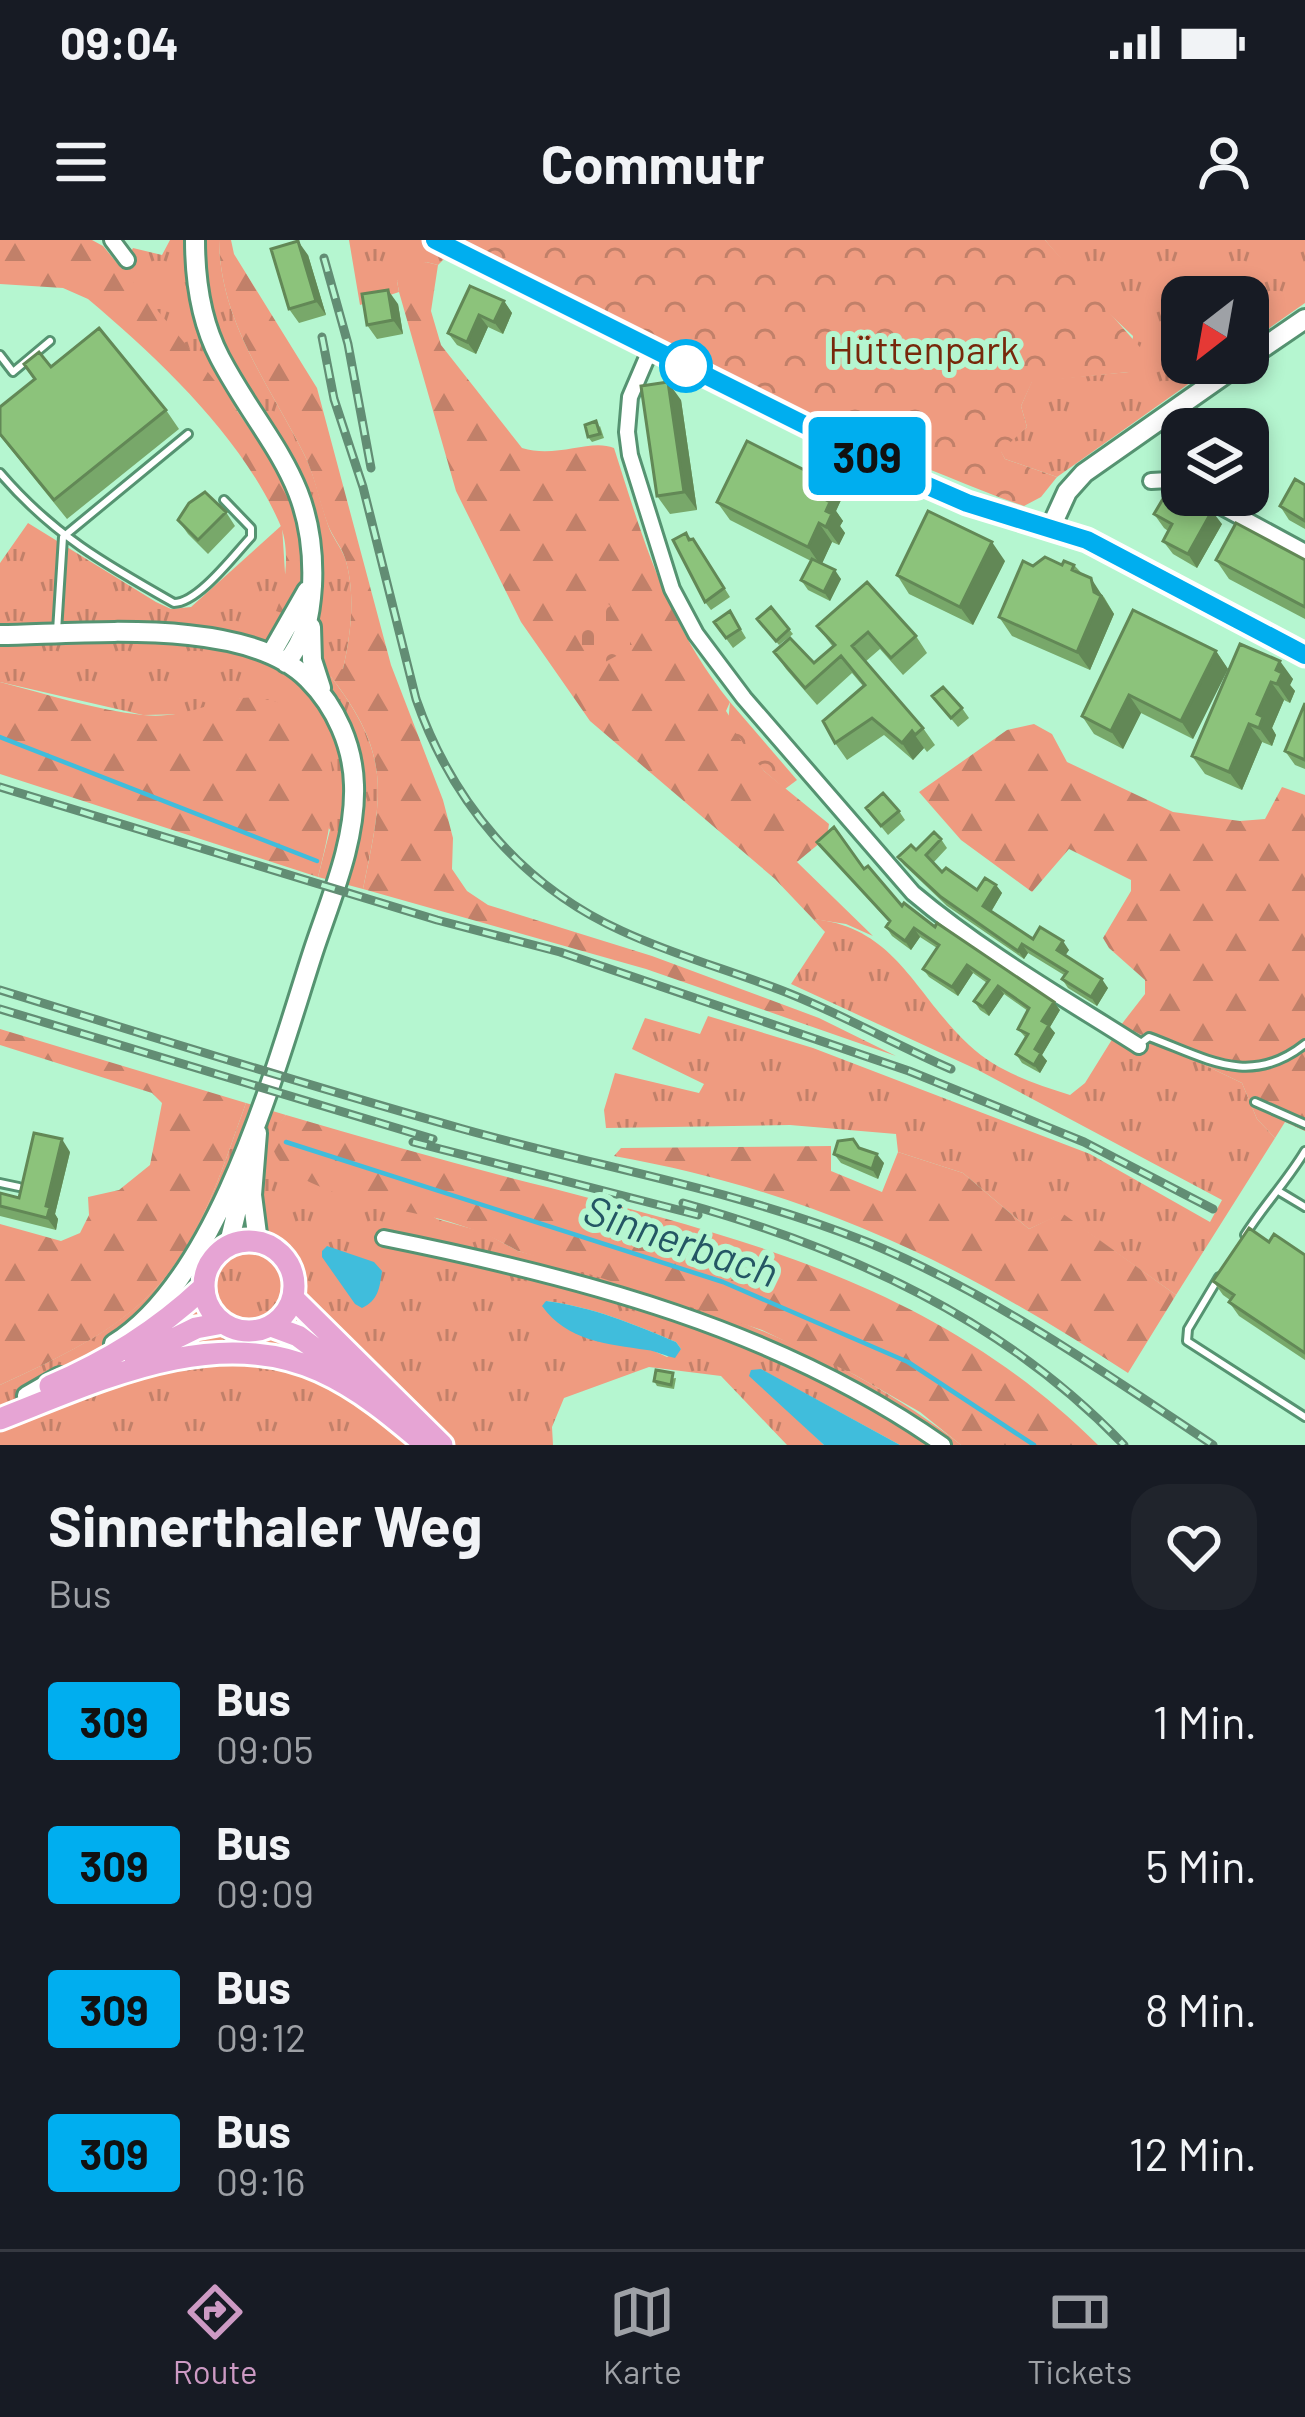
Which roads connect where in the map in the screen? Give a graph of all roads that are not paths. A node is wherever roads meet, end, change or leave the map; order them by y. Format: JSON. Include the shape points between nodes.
{"nodes":[{"id":1,"x":112,"y":240,"type":"edge"},
{"id":2,"x":195,"y":240,"type":"edge"},
{"id":3,"x":435,"y":240,"type":"edge"},
{"id":4,"x":127,"y":260,"type":"dead end"},
{"id":5,"x":1305,"y":319,"type":"edge"},
{"id":6,"x":50,"y":341,"type":"dead end"},
{"id":7,"x":1269,"y":344,"type":"edge"},
{"id":8,"x":650,"y":348,"type":"junction"},
{"id":9,"x":0,"y":355,"type":"edge"},
{"id":10,"x":1212,"y":384,"type":"edge"},
{"id":11,"x":188,"y":434,"type":"dead end"},
{"id":12,"x":0,"y":473,"type":"edge"},
{"id":13,"x":1161,"y":480,"type":"edge"},
{"id":14,"x":1151,"y":481,"type":"dead end"},
{"id":15,"x":224,"y":500,"type":"dead end"},
{"id":16,"x":1239,"y":516,"type":"edge"},
{"id":17,"x":1051,"y":526,"type":"junction"},
{"id":18,"x":63,"y":537,"type":"junction"},
{"id":19,"x":1305,"y":552,"type":"edge"},
{"id":20,"x":312,"y":581,"type":"junction"},
{"id":21,"x":310,"y":617,"type":"junction"},
{"id":22,"x":57,"y":634,"type":"junction"},
{"id":23,"x":0,"y":635,"type":"edge"},
{"id":24,"x":1305,"y":656,"type":"edge"},
{"id":25,"x":278,"y":659,"type":"junction"},
{"id":26,"x":324,"y":698,"type":"junction"},
{"id":27,"x":1305,"y":1044,"type":"edge"},
{"id":28,"x":1139,"y":1046,"type":"joint"},
{"id":29,"x":1255,"y":1102,"type":"dead end"},
{"id":30,"x":261,"y":1111,"type":"junction"},
{"id":31,"x":1305,"y":1124,"type":"edge"},
{"id":32,"x":256,"y":1138,"type":"junction"},
{"id":33,"x":1305,"y":1150,"type":"edge"},
{"id":34,"x":0,"y":1183,"type":"edge"},
{"id":35,"x":19,"y":1186,"type":"edge"},
{"id":36,"x":1280,"y":1192,"type":"junction"},
{"id":37,"x":1305,"y":1208,"type":"edge"},
{"id":38,"x":384,"y":1238,"type":"dead end"},
{"id":39,"x":258,"y":1242,"type":"junction"},
{"id":40,"x":228,"y":1246,"type":"junction"},
{"id":41,"x":1237,"y":1249,"type":"edge"},
{"id":42,"x":1225,"y":1269,"type":"edge"},
{"id":43,"x":204,"y":1287,"type":"junction"},
{"id":44,"x":292,"y":1298,"type":"junction"},
{"id":45,"x":223,"y":1323,"type":"junction"},
{"id":46,"x":271,"y":1326,"type":"junction"},
{"id":47,"x":28,"y":1396,"type":"junction"},
{"id":48,"x":54,"y":1398,"type":"junction"},
{"id":49,"x":0,"y":1409,"type":"edge"},
{"id":50,"x":1305,"y":1418,"type":"edge"},
{"id":51,"x":0,"y":1419,"type":"edge"},
{"id":52,"x":428,"y":1445,"type":"edge"},
{"id":53,"x":442,"y":1445,"type":"edge"},
{"id":54,"x":943,"y":1445,"type":"edge"}],
"edges":[{"from":1,"to":4,"type":"street"},
{"from":2,"to":20,"type":"main road","via":[[195,275],[218,356],[278,450],[309,518]]},
{"from":3,"to":8,"type":"main road"},
{"from":5,"to":7,"type":"main road"},
{"from":6,"to":9,"type":"lane","via":[[13,372]]},
{"from":8,"to":17,"type":"main road","via":[[921,483]]},
{"from":8,"to":28,"type":"street","via":[[630,397],[630,455],[672,589],[696,634],[913,893]]},
{"from":10,"to":17,"type":"main road","via":[[1084,473]]},
{"from":11,"to":18,"type":"lane"},
{"from":12,"to":18,"type":"lane"},
{"from":13,"to":14,"type":"street"},
{"from":15,"to":18,"type":"lane","via":[[251,537],[185,603]]},
{"from":16,"to":19,"type":"street"},
{"from":17,"to":24,"type":"main road"},
{"from":18,"to":22,"type":"lane"},
{"from":20,"to":21,"type":"main road"},
{"from":20,"to":25,"type":"main road"},
{"from":21,"to":25,"type":"main road","via":[[307,632]]},
{"from":21,"to":26,"type":"main road"},
{"from":22,"to":23,"type":"main road"},
{"from":22,"to":25,"type":"main road","via":[[212,637]]},
{"from":25,"to":26,"type":"main road"},
{"from":26,"to":30,"type":"main road","via":[[352,758],[352,823]]},
{"from":27,"to":28,"type":"lane","via":[[1248,1069],[1148,1037]]},
{"from":29,"to":31,"type":"lane"},
{"from":30,"to":32,"type":"main road"},
{"from":30,"to":47,"type":"main road","via":[[197,1249],[151,1313]]},
{"from":32,"to":39,"type":"main road"},
{"from":32,"to":40,"type":"main road"},
{"from":33,"to":36,"type":"lane"},
{"from":34,"to":35,"type":"lane"},
{"from":36,"to":37,"type":"lane"},
{"from":36,"to":41,"type":"lane"},
{"from":38,"to":54,"type":"street","via":[[494,1260],[706,1323],[809,1365]]},
{"from":39,"to":40,"type":"main road"},
{"from":39,"to":44,"type":"main road","via":[[285,1260]]},
{"from":40,"to":43,"type":"main road","via":[[211,1262]]},
{"from":42,"to":50,"type":"lane","via":[[1187,1341]]},
{"from":43,"to":45,"type":"main road"},
{"from":43,"to":47,"type":"main road","via":[[146,1336]]},
{"from":44,"to":46,"type":"main road"},
{"from":44,"to":53,"type":"main road"},
{"from":45,"to":46,"type":"main road","via":[[250,1331]]},
{"from":45,"to":48,"type":"main road","via":[[196,1328]]},
{"from":46,"to":52,"type":"main road","via":[[336,1360]]},
{"from":47,"to":49,"type":"main road"},
{"from":48,"to":51,"type":"main road"},
{"from":48,"to":52,"type":"main road","via":[[161,1361],[245,1352],[340,1381]]}]}
